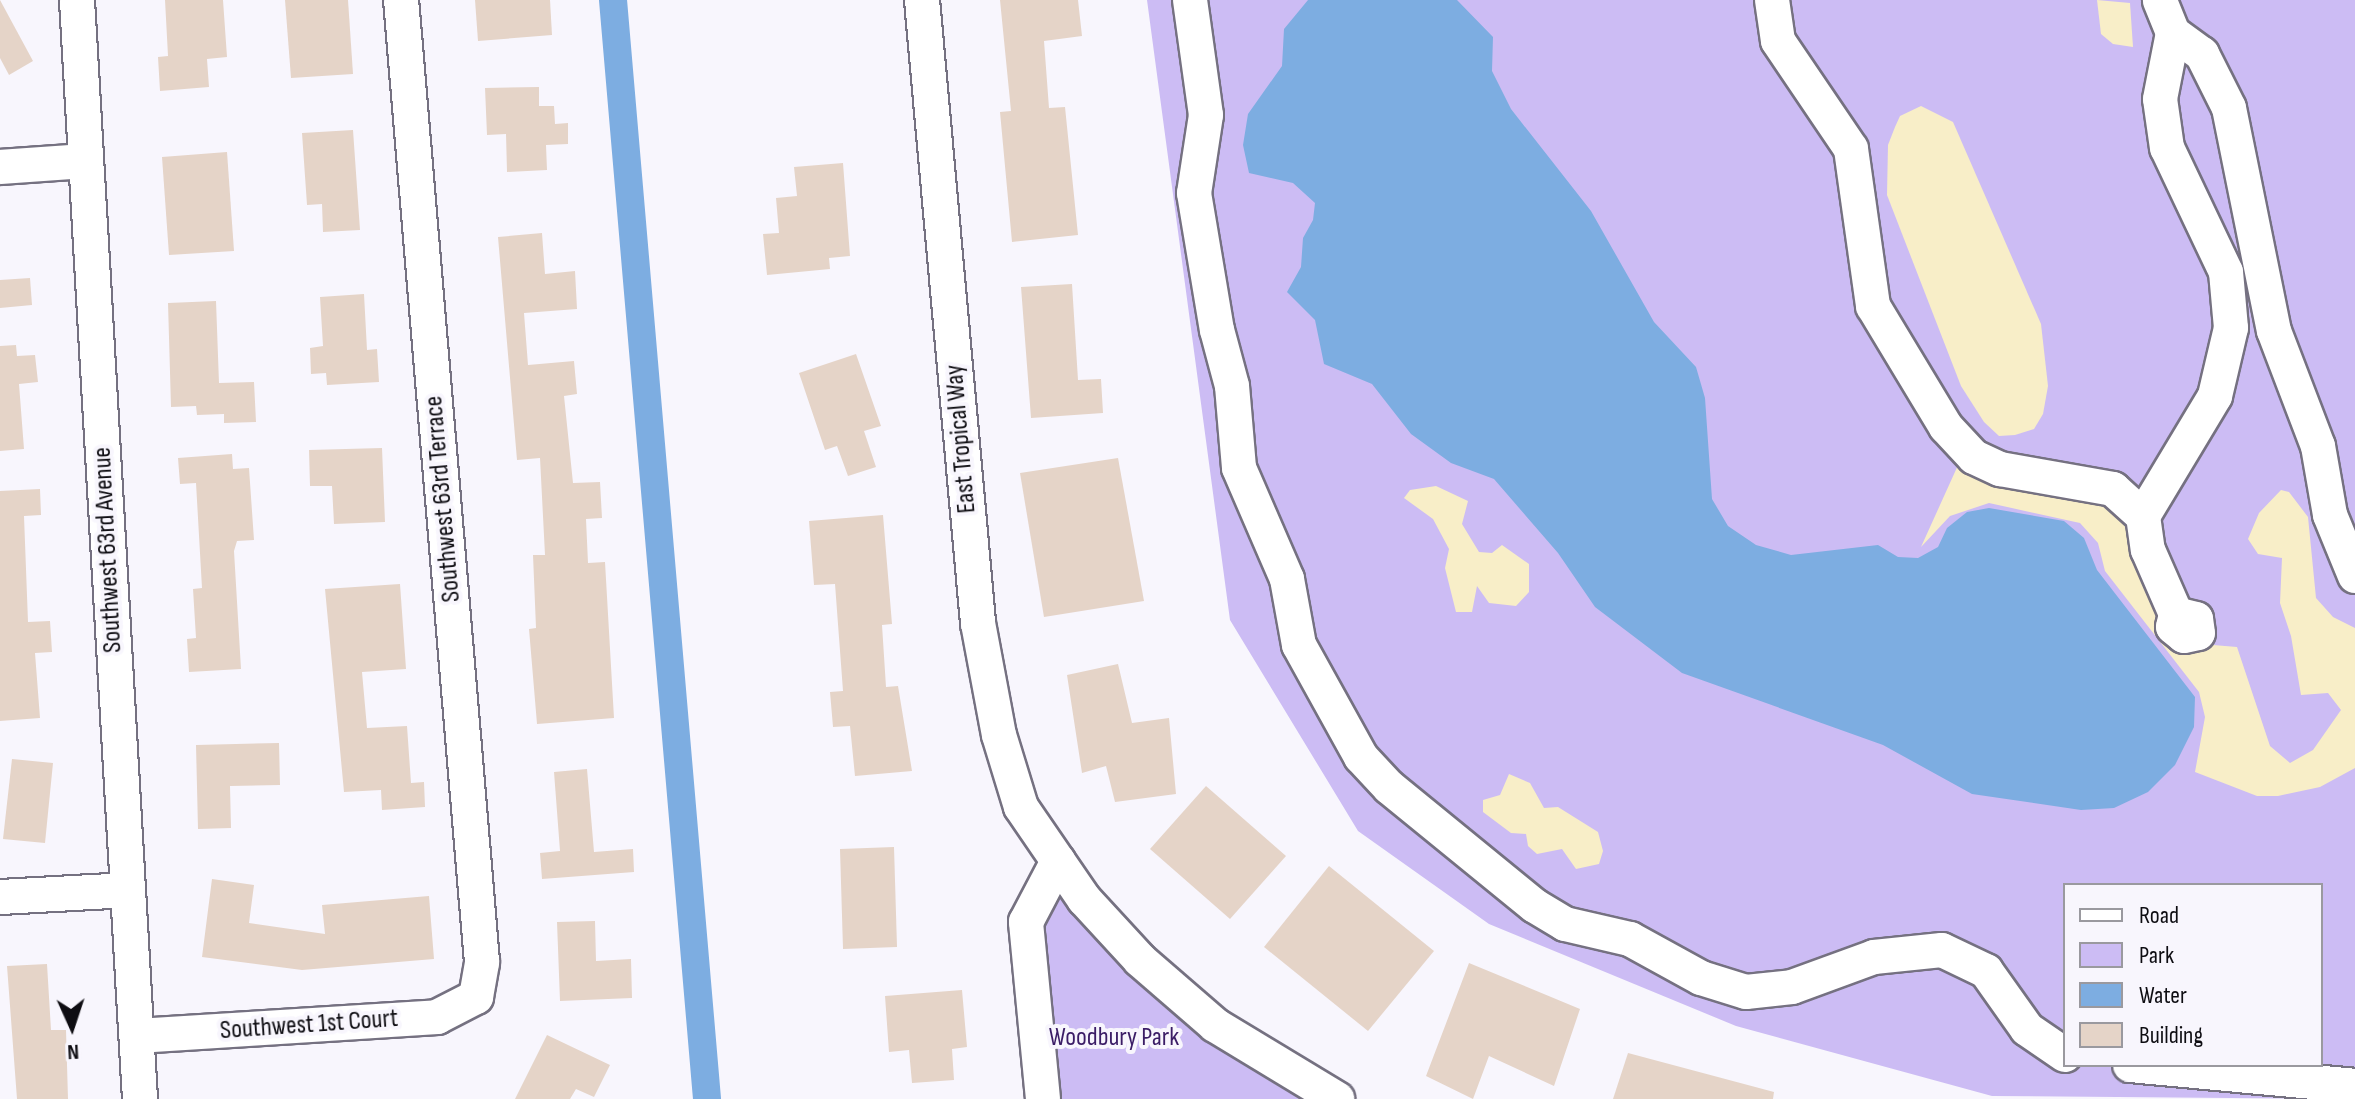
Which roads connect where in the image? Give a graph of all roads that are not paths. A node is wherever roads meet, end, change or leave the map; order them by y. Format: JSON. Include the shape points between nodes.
{"nodes":[{"id":1,"x":77,"y":0,"type":"edge"},
{"id":2,"x":401,"y":0,"type":"edge"},
{"id":3,"x":922,"y":0,"type":"edge"},
{"id":4,"x":1190,"y":0,"type":"edge"},
{"id":5,"x":1772,"y":0,"type":"edge"},
{"id":6,"x":2160,"y":0,"type":"edge"},
{"id":7,"x":2173,"y":33,"type":"junction"},
{"id":8,"x":86,"y":161,"type":"junction"},
{"id":9,"x":0,"y":167,"type":"edge"},
{"id":10,"x":2143,"y":516,"type":"junction"},
{"id":11,"x":2355,"y":576,"type":"edge"},
{"id":12,"x":2176,"y":614,"type":"dead end"},
{"id":13,"x":1058,"y":861,"type":"junction"},
{"id":14,"x":128,"y":890,"type":"junction"},
{"id":15,"x":0,"y":897,"type":"edge"},
{"id":16,"x":476,"y":997,"type":"joint"},
{"id":17,"x":137,"y":1036,"type":"junction"},
{"id":18,"x":2063,"y":1054,"type":"edge"},
{"id":19,"x":2151,"y":1067,"type":"edge"},
{"id":20,"x":2355,"y":1086,"type":"edge"},
{"id":21,"x":140,"y":1099,"type":"edge"},
{"id":22,"x":1043,"y":1099,"type":"edge"},
{"id":23,"x":1337,"y":1099,"type":"edge"}],
"edges":[{"from":1,"to":8,"type":"street","name":"Southwest 63rd Avenue"},
{"from":2,"to":16,"type":"street","name":"Southwest 63rd Terrace","via":[[482,962]]},
{"from":3,"to":13,"type":"street","name":"East Tropical Way","via":[[978,623],[999,735],[1021,807]]},
{"from":4,"to":18,"type":"street","via":[[1206,115],[1194,193],[1232,386],[1239,468],[1287,579],[1299,645],[1361,757],[1389,787],[1535,906],[1565,924],[1630,939],[1701,978],[1746,992],[1792,987],[1874,957],[1942,950],[1986,971],[2027,1029]]},
{"from":5,"to":10,"type":"street","via":[[1778,41],[1851,149],[1873,306],[1946,427],[1986,464],[2101,485]]},
{"from":6,"to":7,"type":"street"},
{"from":7,"to":10,"type":"street","via":[[2163,68],[2162,126],[2176,175],[2226,272],[2231,328],[2215,396]]},
{"from":7,"to":11,"type":"street","via":[[2202,54],[2229,108],[2274,331],[2318,446],[2330,515]]},
{"from":8,"to":9,"type":"street"},
{"from":8,"to":14,"type":"street","name":"Southwest 63rd Avenue"},
{"from":10,"to":12,"type":"street","via":[[2148,550]]},
{"from":13,"to":22,"type":"street","via":[[1026,922]]},
{"from":13,"to":23,"type":"street","name":"East Tropical Way","via":[[1140,960],[1204,1016]]},
{"from":14,"to":15,"type":"street"},
{"from":14,"to":17,"type":"street","name":"Southwest 63rd Avenue"},
{"from":16,"to":17,"type":"street","name":"Southwest 1st Court","via":[[437,1017]]},
{"from":17,"to":21,"type":"street","name":"Southwest 63rd Avenue"},
{"from":19,"to":20,"type":"street"}]}
